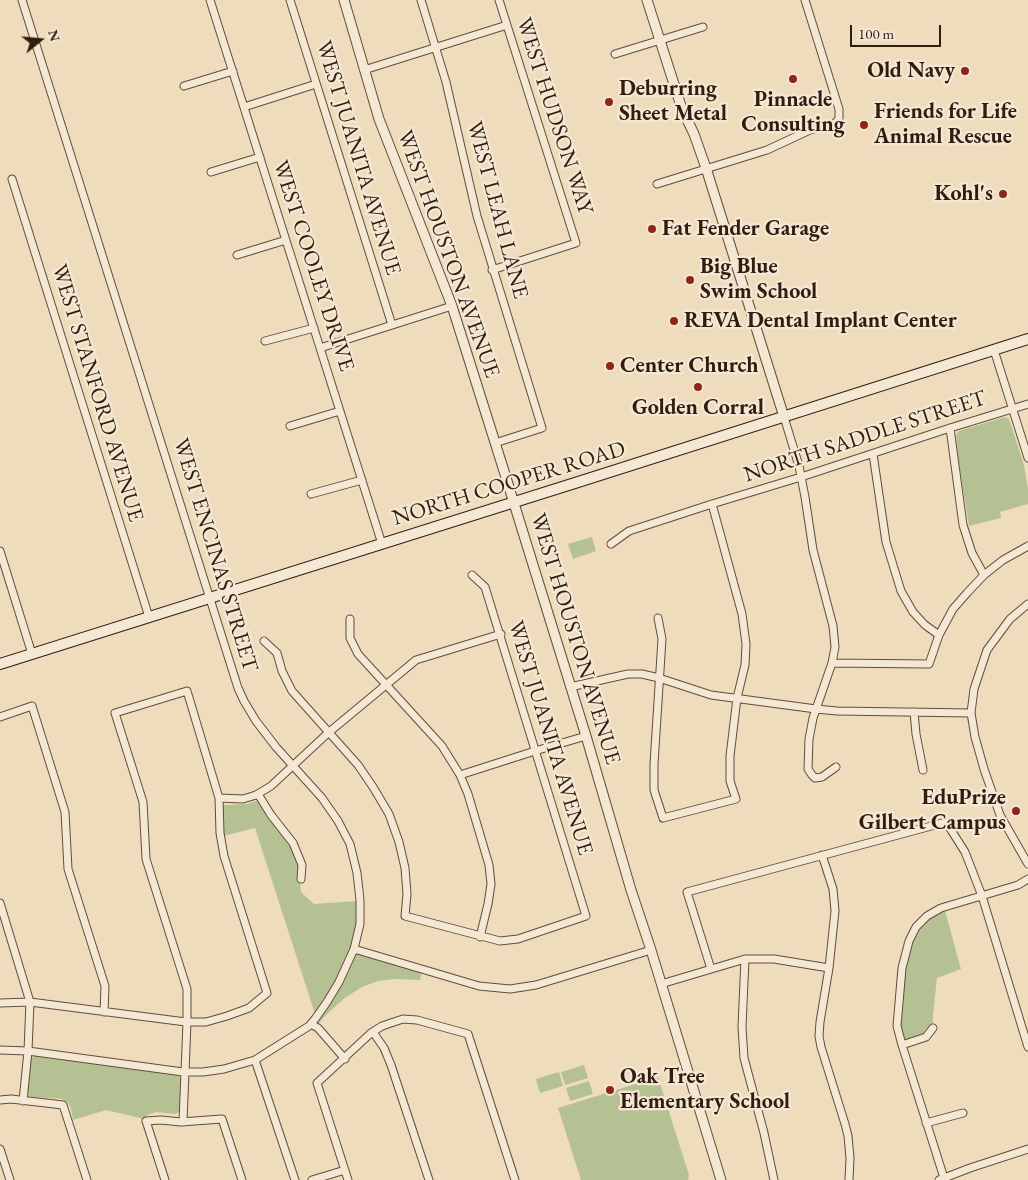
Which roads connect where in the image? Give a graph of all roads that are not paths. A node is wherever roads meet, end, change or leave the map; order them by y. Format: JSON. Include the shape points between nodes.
{"nodes":[{"id":1,"x":22,"y":0,"type":"edge"},
{"id":2,"x":210,"y":0,"type":"edge"},
{"id":3,"x":290,"y":0,"type":"edge"},
{"id":4,"x":344,"y":0,"type":"edge"},
{"id":5,"x":421,"y":0,"type":"edge"},
{"id":6,"x":499,"y":0,"type":"edge"},
{"id":7,"x":647,"y":0,"type":"edge"},
{"id":8,"x":805,"y":0,"type":"edge"},
{"id":9,"x":507,"y":25,"type":"junction"},
{"id":10,"x":703,"y":27,"type":"dead end"},
{"id":11,"x":660,"y":40,"type":"junction"},
{"id":12,"x":436,"y":48,"type":"junction"},
{"id":13,"x":616,"y":54,"type":"dead end"},
{"id":14,"x":364,"y":70,"type":"junction"},
{"id":15,"x":233,"y":71,"type":"junction"},
{"id":16,"x":316,"y":84,"type":"junction"},
{"id":17,"x":184,"y":86,"type":"dead end"},
{"id":18,"x":244,"y":107,"type":"junction"},
{"id":19,"x":260,"y":156,"type":"junction"},
{"id":20,"x":706,"y":168,"type":"junction"},
{"id":21,"x":210,"y":172,"type":"dead end"},
{"id":22,"x":12,"y":179,"type":"dead end"},
{"id":23,"x":657,"y":184,"type":"dead end"},
{"id":24,"x":286,"y":240,"type":"junction"},
{"id":25,"x":237,"y":255,"type":"dead end"},
{"id":26,"x":492,"y":270,"type":"junction"},
{"id":27,"x":452,"y":306,"type":"junction"},
{"id":28,"x":392,"y":326,"type":"junction"},
{"id":29,"x":314,"y":328,"type":"junction"},
{"id":30,"x":1028,"y":339,"type":"edge"},
{"id":31,"x":265,"y":341,"type":"dead end"},
{"id":32,"x":320,"y":348,"type":"junction"},
{"id":33,"x":994,"y":350,"type":"junction"},
{"id":34,"x":1028,"y":404,"type":"edge"},
{"id":35,"x":1012,"y":408,"type":"junction"},
{"id":36,"x":340,"y":411,"type":"junction"},
{"id":37,"x":784,"y":417,"type":"junction"},
{"id":38,"x":290,"y":426,"type":"dead end"},
{"id":39,"x":950,"y":428,"type":"junction"},
{"id":40,"x":495,"y":443,"type":"junction"},
{"id":41,"x":873,"y":454,"type":"junction"},
{"id":42,"x":1028,"y":458,"type":"edge"},
{"id":43,"x":801,"y":477,"type":"junction"},
{"id":44,"x":362,"y":480,"type":"junction"},
{"id":45,"x":312,"y":494,"type":"dead end"},
{"id":46,"x":514,"y":502,"type":"junction"},
{"id":47,"x":712,"y":504,"type":"junction"},
{"id":48,"x":382,"y":544,"type":"junction"},
{"id":49,"x":612,"y":544,"type":"dead end"},
{"id":50,"x":1028,"y":546,"type":"edge"},
{"id":51,"x":0,"y":551,"type":"edge"},
{"id":52,"x":472,"y":575,"type":"dead end"},
{"id":53,"x":984,"y":575,"type":"junction"},
{"id":54,"x":210,"y":598,"type":"junction"},
{"id":55,"x":1028,"y":604,"type":"edge"},
{"id":56,"x":148,"y":617,"type":"junction"},
{"id":57,"x":350,"y":618,"type":"dead end"},
{"id":58,"x":658,"y":618,"type":"dead end"},
{"id":59,"x":500,"y":634,"type":"junction"},
{"id":60,"x":939,"y":635,"type":"junction"},
{"id":61,"x":264,"y":641,"type":"dead end"},
{"id":62,"x":32,"y":654,"type":"junction"},
{"id":63,"x":0,"y":664,"type":"edge"},
{"id":64,"x":832,"y":664,"type":"junction"},
{"id":65,"x":659,"y":678,"type":"junction"},
{"id":66,"x":386,"y":684,"type":"junction"},
{"id":67,"x":570,"y":688,"type":"junction"},
{"id":68,"x":737,"y":698,"type":"junction"},
{"id":69,"x":816,"y":709,"type":"junction"},
{"id":70,"x":914,"y":712,"type":"junction"},
{"id":71,"x":971,"y":712,"type":"junction"},
{"id":72,"x":0,"y":717,"type":"edge"},
{"id":73,"x":328,"y":733,"type":"junction"},
{"id":74,"x":586,"y":736,"type":"junction"},
{"id":75,"x":535,"y":751,"type":"junction"},
{"id":76,"x":293,"y":766,"type":"junction"},
{"id":77,"x":836,"y":767,"type":"dead end"},
{"id":78,"x":924,"y":770,"type":"dead end"},
{"id":79,"x":460,"y":775,"type":"junction"},
{"id":80,"x":258,"y":794,"type":"junction"},
{"id":81,"x":219,"y":798,"type":"junction"},
{"id":82,"x":822,"y":855,"type":"junction"},
{"id":83,"x":1028,"y":864,"type":"edge"},
{"id":84,"x":301,"y":879,"type":"dead end"},
{"id":85,"x":1028,"y":879,"type":"edge"},
{"id":86,"x":982,"y":896,"type":"junction"},
{"id":87,"x":0,"y":903,"type":"edge"},
{"id":88,"x":480,"y":937,"type":"junction"},
{"id":89,"x":354,"y":949,"type":"junction"},
{"id":90,"x":650,"y":950,"type":"junction"},
{"id":91,"x":745,"y":959,"type":"junction"},
{"id":92,"x":828,"y":968,"type":"junction"},
{"id":93,"x":711,"y":969,"type":"junction"},
{"id":94,"x":661,"y":984,"type":"junction"},
{"id":95,"x":30,"y":1002,"type":"junction"},
{"id":96,"x":0,"y":1004,"type":"edge"},
{"id":97,"x":104,"y":1012,"type":"junction"},
{"id":98,"x":187,"y":1022,"type":"junction"},
{"id":99,"x":311,"y":1024,"type":"junction"},
{"id":100,"x":933,"y":1028,"type":"dead end"},
{"id":101,"x":374,"y":1032,"type":"junction"},
{"id":102,"x":902,"y":1045,"type":"junction"},
{"id":103,"x":1028,"y":1047,"type":"edge"},
{"id":104,"x":0,"y":1050,"type":"edge"},
{"id":105,"x":28,"y":1051,"type":"junction"},
{"id":106,"x":345,"y":1058,"type":"junction"},
{"id":107,"x":254,"y":1060,"type":"junction"},
{"id":108,"x":185,"y":1072,"type":"junction"},
{"id":109,"x":0,"y":1100,"type":"edge"},
{"id":110,"x":22,"y":1101,"type":"junction"},
{"id":111,"x":963,"y":1113,"type":"dead end"},
{"id":112,"x":183,"y":1122,"type":"junction"},
{"id":113,"x":926,"y":1124,"type":"junction"},
{"id":114,"x":0,"y":1149,"type":"edge"},
{"id":115,"x":1028,"y":1149,"type":"edge"},
{"id":116,"x":345,"y":1170,"type":"junction"},
{"id":117,"x":942,"y":1179,"type":"edge"},
{"id":118,"x":10,"y":1180,"type":"edge"},
{"id":119,"x":87,"y":1180,"type":"edge"},
{"id":120,"x":165,"y":1180,"type":"edge"},
{"id":121,"x":242,"y":1180,"type":"edge"},
{"id":122,"x":294,"y":1180,"type":"edge"},
{"id":123,"x":312,"y":1180,"type":"edge"},
{"id":124,"x":348,"y":1180,"type":"edge"},
{"id":125,"x":428,"y":1180,"type":"edge"},
{"id":126,"x":515,"y":1180,"type":"edge"},
{"id":127,"x":721,"y":1180,"type":"edge"},
{"id":128,"x":774,"y":1180,"type":"edge"},
{"id":129,"x":849,"y":1180,"type":"edge"}],
"edges":[{"from":1,"to":54,"type":"street","name":"WEST ENCINAS STREET"},
{"from":2,"to":15,"type":"street","name":"WEST COOLEY DRIVE"},
{"from":3,"to":16,"type":"street","name":"WEST JUANITA AVENUE"},
{"from":4,"to":14,"type":"street","name":"WEST HOUSTON AVENUE"},
{"from":5,"to":12,"type":"street","name":"WEST LEAH LANE"},
{"from":6,"to":9,"type":"street","name":"WEST HUDSON WAY"},
{"from":7,"to":11,"type":"street"},
{"from":8,"to":20,"type":"street","via":[[839,118],[834,124],[810,130],[767,150]]},
{"from":9,"to":12,"type":"street"},
{"from":9,"to":26,"type":"street","name":"WEST HUDSON WAY","via":[[576,243]]},
{"from":10,"to":11,"type":"street"},
{"from":11,"to":13,"type":"street"},
{"from":11,"to":20,"type":"street","via":[[682,109]]},
{"from":12,"to":14,"type":"street"},
{"from":12,"to":26,"type":"street","name":"WEST LEAH LANE"},
{"from":14,"to":27,"type":"street","name":"WEST HOUSTON AVENUE","via":[[383,133]]},
{"from":15,"to":17,"type":"street"},
{"from":15,"to":18,"type":"street","name":"WEST COOLEY DRIVE"},
{"from":16,"to":18,"type":"street"},
{"from":16,"to":28,"type":"street","name":"WEST JUANITA AVENUE"},
{"from":18,"to":19,"type":"street","name":"WEST COOLEY DRIVE"},
{"from":19,"to":21,"type":"street"},
{"from":19,"to":24,"type":"street","name":"WEST COOLEY DRIVE"},
{"from":20,"to":23,"type":"street"},
{"from":20,"to":37,"type":"street"},
{"from":22,"to":56,"type":"street","name":"WEST STANFORD AVENUE"},
{"from":24,"to":25,"type":"street"},
{"from":24,"to":29,"type":"street","name":"WEST COOLEY DRIVE"},
{"from":26,"to":40,"type":"street","name":"WEST LEAH LANE","via":[[542,428]]},
{"from":27,"to":28,"type":"street"},
{"from":27,"to":40,"type":"street","name":"WEST HOUSTON AVENUE"},
{"from":28,"to":32,"type":"street"},
{"from":29,"to":31,"type":"street"},
{"from":29,"to":32,"type":"street","name":"WEST COOLEY DRIVE"},
{"from":30,"to":33,"type":"main road","name":"NORTH COOPER ROAD"},
{"from":32,"to":36,"type":"street","name":"WEST COOLEY DRIVE"},
{"from":33,"to":35,"type":"street"},
{"from":33,"to":37,"type":"main road","name":"NORTH COOPER ROAD"},
{"from":34,"to":35,"type":"street","name":"NORTH SADDLE STREET"},
{"from":35,"to":39,"type":"street","name":"NORTH SADDLE STREET"},
{"from":35,"to":42,"type":"street"},
{"from":36,"to":38,"type":"street"},
{"from":36,"to":44,"type":"street","name":"WEST COOLEY DRIVE"},
{"from":37,"to":43,"type":"street"},
{"from":37,"to":46,"type":"main road","name":"NORTH COOPER ROAD"},
{"from":39,"to":41,"type":"street","name":"NORTH SADDLE STREET"},
{"from":39,"to":53,"type":"street","via":[[963,525]]},
{"from":40,"to":46,"type":"street","name":"WEST HOUSTON AVENUE"},
{"from":41,"to":43,"type":"street","name":"NORTH SADDLE STREET"},
{"from":41,"to":60,"type":"street","via":[[886,542],[901,591],[912,612]]},
{"from":43,"to":47,"type":"street","name":"NORTH SADDLE STREET"},
{"from":43,"to":64,"type":"street","via":[[813,550],[833,626]]},
{"from":44,"to":45,"type":"street"},
{"from":44,"to":48,"type":"street","name":"WEST COOLEY DRIVE"},
{"from":46,"to":48,"type":"main road","name":"NORTH COOPER ROAD"},
{"from":46,"to":67,"type":"street","name":"WEST HOUSTON AVENUE"},
{"from":47,"to":49,"type":"street","name":"NORTH SADDLE STREET","via":[[629,531]]},
{"from":47,"to":68,"type":"street","via":[[742,614],[746,644]]},
{"from":48,"to":54,"type":"main road","name":"NORTH COOPER ROAD"},
{"from":50,"to":53,"type":"street"},
{"from":51,"to":62,"type":"street"},
{"from":52,"to":59,"type":"street","name":"WEST JUANITA AVENUE","via":[[486,587]]},
{"from":53,"to":60,"type":"street","via":[[953,609]]},
{"from":54,"to":56,"type":"main road","name":"NORTH COOPER ROAD"},
{"from":54,"to":76,"type":"street","name":"WEST ENCINAS STREET","via":[[244,702]]},
{"from":55,"to":71,"type":"street","via":[[1010,619],[987,650],[974,689]]},
{"from":56,"to":62,"type":"main road","name":"NORTH COOPER ROAD"},
{"from":57,"to":66,"type":"street","via":[[350,638],[358,654]]},
{"from":58,"to":65,"type":"street","via":[[662,638]]},
{"from":59,"to":66,"type":"street","via":[[416,660]]},
{"from":59,"to":75,"type":"street","name":"WEST JUANITA AVENUE"},
{"from":60,"to":64,"type":"street","via":[[928,664]]},
{"from":61,"to":73,"type":"street","via":[[277,653],[292,691]]},
{"from":62,"to":63,"type":"main road","name":"NORTH COOPER ROAD"},
{"from":64,"to":69,"type":"street"},
{"from":65,"to":67,"type":"street","via":[[628,674]]},
{"from":65,"to":68,"type":"street","via":[[711,695]]},
{"from":65,"to":68,"type":"street","via":[[654,790],[663,818],[736,799],[730,781],[730,756]]},
{"from":66,"to":73,"type":"street"},
{"from":66,"to":79,"type":"street","via":[[442,746]]},
{"from":67,"to":74,"type":"street","name":"WEST HOUSTON AVENUE"},
{"from":68,"to":69,"type":"street"},
{"from":69,"to":70,"type":"street"},
{"from":69,"to":77,"type":"street","via":[[809,739],[808,769],[815,778]]},
{"from":70,"to":71,"type":"street"},
{"from":70,"to":78,"type":"street"},
{"from":71,"to":83,"type":"street","via":[[984,769],[1000,815]]},
{"from":72,"to":97,"type":"street","via":[[32,706],[65,812],[68,869],[104,986]]},
{"from":73,"to":76,"type":"street"},
{"from":73,"to":88,"type":"street","via":[[358,765],[389,814],[405,868],[405,916]]},
{"from":74,"to":75,"type":"street"},
{"from":74,"to":90,"type":"street","name":"WEST HOUSTON AVENUE"},
{"from":75,"to":79,"type":"street"},
{"from":75,"to":88,"type":"street","name":"WEST JUANITA AVENUE","via":[[586,916],[518,940]]},
{"from":76,"to":80,"type":"street"},
{"from":76,"to":89,"type":"street","name":"WEST ENCINAS STREET","via":[[322,798],[350,844],[360,900],[360,924]]},
{"from":79,"to":88,"type":"street","via":[[489,865],[488,904]]},
{"from":80,"to":81,"type":"street","via":[[243,799]]},
{"from":80,"to":84,"type":"street","via":[[293,843],[302,865]]},
{"from":81,"to":98,"type":"street","via":[[224,856],[267,993],[249,1008],[227,1016],[206,1022]]},
{"from":81,"to":98,"type":"street","via":[[187,691],[115,713],[143,802],[146,858],[187,989]]},
{"from":82,"to":86,"type":"street","via":[[946,822],[965,852]]},
{"from":82,"to":92,"type":"street","via":[[833,890],[835,911]]},
{"from":82,"to":93,"type":"street","via":[[687,892]]},
{"from":85,"to":86,"type":"street"},
{"from":86,"to":102,"type":"street","via":[[940,908],[916,926],[902,968],[897,1026]]},
{"from":86,"to":103,"type":"street"},
{"from":87,"to":95,"type":"street"},
{"from":89,"to":90,"type":"street","via":[[479,986],[510,989]]},
{"from":89,"to":99,"type":"street","name":"WEST ENCINAS STREET","via":[[339,982]]},
{"from":90,"to":94,"type":"street","name":"WEST HOUSTON AVENUE"},
{"from":91,"to":92,"type":"street","via":[[774,959]]},
{"from":91,"to":93,"type":"street"},
{"from":91,"to":128,"type":"street","via":[[744,1058]]},
{"from":92,"to":129,"type":"street","via":[[819,1036],[848,1136]]},
{"from":93,"to":94,"type":"street"},
{"from":94,"to":127,"type":"street","name":"WEST HOUSTON AVENUE"},
{"from":95,"to":96,"type":"street"},
{"from":95,"to":97,"type":"street"},
{"from":95,"to":105,"type":"street"},
{"from":97,"to":98,"type":"street"},
{"from":98,"to":108,"type":"street"},
{"from":99,"to":106,"type":"street"},
{"from":99,"to":107,"type":"street","name":"WEST ENCINAS STREET"},
{"from":100,"to":102,"type":"street","via":[[926,1037]]},
{"from":101,"to":106,"type":"street"},
{"from":101,"to":125,"type":"street","via":[[391,1064]]},
{"from":101,"to":126,"type":"street","via":[[403,1019],[468,1034]]},
{"from":102,"to":113,"type":"street"},
{"from":104,"to":105,"type":"street","name":"WEST ENCINAS STREET"},
{"from":105,"to":108,"type":"street","name":"WEST ENCINAS STREET"},
{"from":105,"to":110,"type":"street"},
{"from":106,"to":116,"type":"street","via":[[316,1083]]},
{"from":107,"to":108,"type":"street","name":"WEST ENCINAS STREET","via":[[224,1069]]},
{"from":107,"to":122,"type":"street"},
{"from":108,"to":112,"type":"street"},
{"from":109,"to":110,"type":"street"},
{"from":110,"to":119,"type":"street","via":[[63,1105]]},
{"from":111,"to":113,"type":"street"},
{"from":112,"to":120,"type":"street","via":[[146,1121]]},
{"from":112,"to":121,"type":"street","via":[[222,1119]]},
{"from":113,"to":117,"type":"street"},
{"from":114,"to":118,"type":"street"},
{"from":115,"to":117,"type":"street"},
{"from":116,"to":123,"type":"street"},
{"from":116,"to":124,"type":"street"}]}
